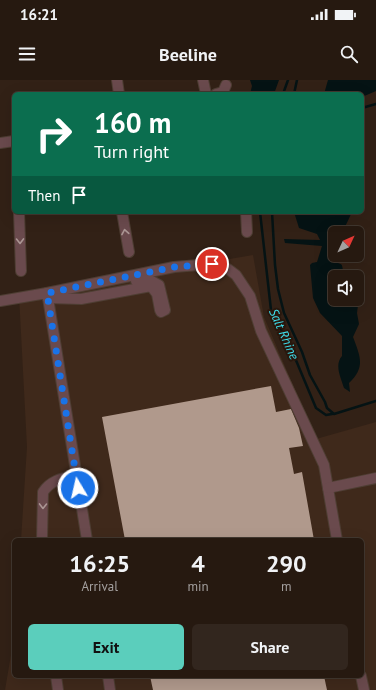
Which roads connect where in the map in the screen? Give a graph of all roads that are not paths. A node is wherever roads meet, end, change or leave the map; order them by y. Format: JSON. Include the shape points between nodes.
{"nodes":[{"id":1,"x":117,"y":80,"type":"edge"},
{"id":2,"x":203,"y":80,"type":"edge"},
{"id":3,"x":119,"y":92,"type":"edge"},
{"id":4,"x":206,"y":92,"type":"edge"},
{"id":5,"x":12,"y":140,"type":"edge"},
{"id":6,"x":0,"y":143,"type":"edge"},
{"id":7,"x":19,"y":214,"type":"edge"},
{"id":8,"x":122,"y":214,"type":"edge"},
{"id":9,"x":246,"y":214,"type":"edge"},
{"id":10,"x":247,"y":232,"type":"dead end"},
{"id":11,"x":129,"y":252,"type":"dead end"},
{"id":12,"x":21,"y":271,"type":"dead end"},
{"id":13,"x":65,"y":290,"type":"junction"},
{"id":14,"x":48,"y":295,"type":"junction"},
{"id":15,"x":0,"y":301,"type":"edge"},
{"id":16,"x":76,"y":474,"type":"junction"},
{"id":17,"x":376,"y":478,"type":"edge"},
{"id":18,"x":328,"y":488,"type":"junction"},
{"id":19,"x":42,"y":538,"type":"edge"},
{"id":20,"x":87,"y":538,"type":"edge"},
{"id":21,"x":337,"y":538,"type":"edge"},
{"id":22,"x":56,"y":678,"type":"edge"},
{"id":23,"x":108,"y":678,"type":"edge"},
{"id":24,"x":361,"y":678,"type":"edge"},
{"id":25,"x":58,"y":690,"type":"edge"},
{"id":26,"x":110,"y":690,"type":"edge"},
{"id":27,"x":364,"y":690,"type":"edge"}],
"edges":[{"from":1,"to":3,"type":"lane"},
{"from":2,"to":4,"type":"lane"},
{"from":5,"to":6,"type":"lane"},
{"from":7,"to":12,"type":"lane","one_way":true},
{"from":11,"to":8,"type":"lane","one_way":true},
{"from":9,"to":10,"type":"lane"},
{"from":13,"to":14,"type":"lane"},
{"from":13,"to":14,"type":"lane","via":[[82,292],[150,280],[160,285],[164,310],[161,312],[157,294],[151,286],[81,299]]},
{"from":13,"to":18,"type":"lane","via":[[174,267],[219,266],[236,275],[250,296],[261,331],[324,465]]},
{"from":14,"to":15,"type":"lane"},
{"from":14,"to":16,"type":"lane"},
{"from":16,"to":19,"type":"lane","one_way":true,"via":[[56,480],[43,492]]},
{"from":16,"to":20,"type":"lane"},
{"from":17,"to":18,"type":"lane"},
{"from":18,"to":21,"type":"lane"},
{"from":22,"to":25,"type":"lane"},
{"from":23,"to":26,"type":"lane"},
{"from":24,"to":27,"type":"lane"}]}
